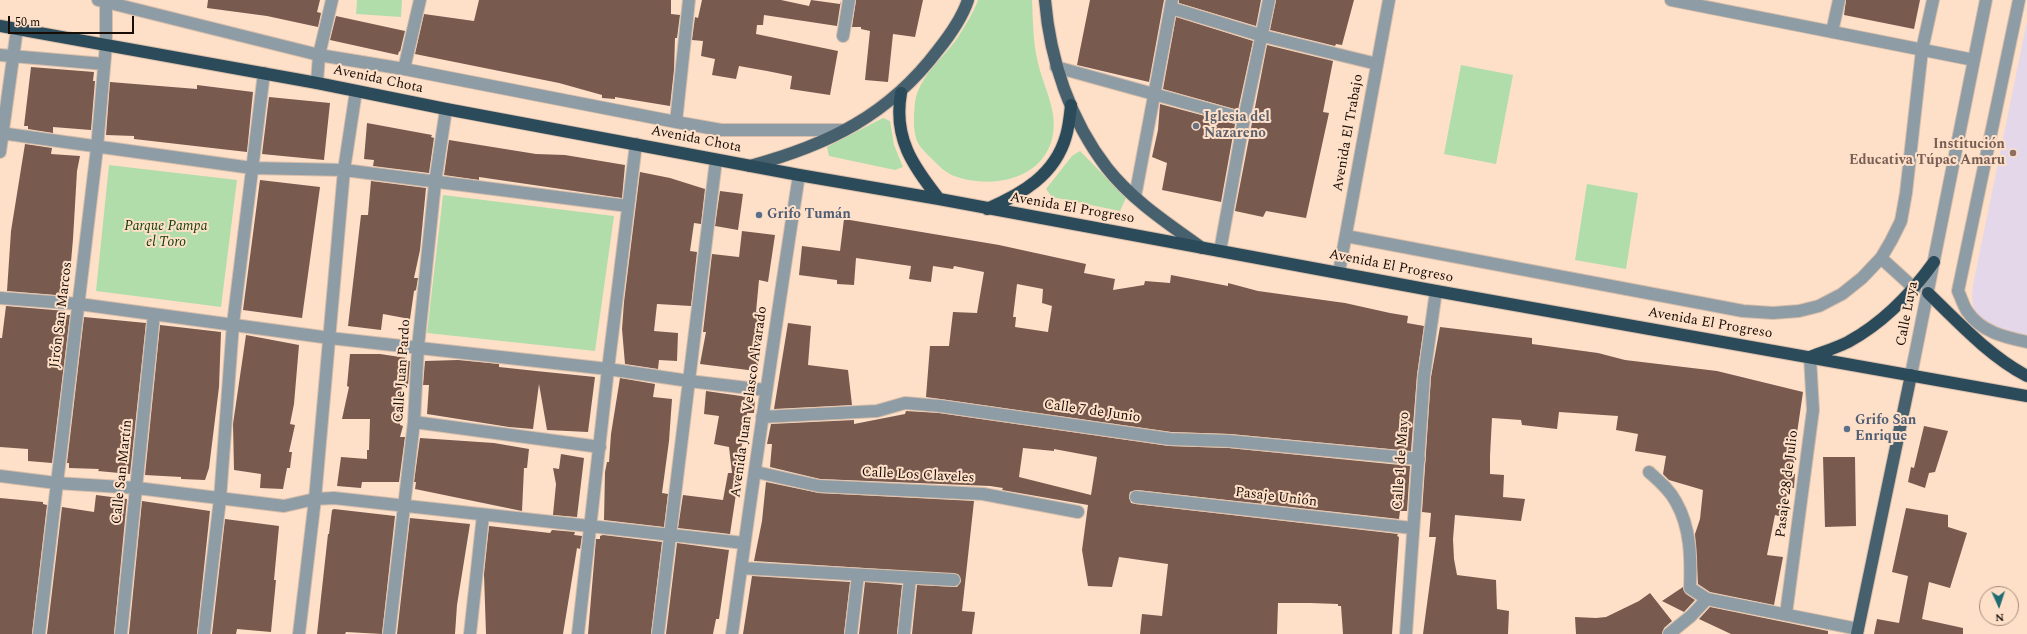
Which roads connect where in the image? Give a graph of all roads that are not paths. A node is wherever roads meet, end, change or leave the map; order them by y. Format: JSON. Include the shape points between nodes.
{"nodes":[{"id":1,"x":332,"y":0,"type":"edge"},
{"id":2,"x":420,"y":0,"type":"edge"},
{"id":3,"x":689,"y":0,"type":"edge"},
{"id":4,"x":849,"y":0,"type":"edge"},
{"id":5,"x":968,"y":0,"type":"edge"},
{"id":6,"x":1045,"y":0,"type":"edge"},
{"id":7,"x":1269,"y":0,"type":"edge"},
{"id":8,"x":1389,"y":0,"type":"edge"},
{"id":9,"x":1839,"y":0,"type":"edge"},
{"id":10,"x":1933,"y":0,"type":"edge"},
{"id":11,"x":1986,"y":0,"type":"edge"},
{"id":12,"x":2019,"y":0,"type":"edge"},
{"id":13,"x":103,"y":1,"type":"edge"},
{"id":14,"x":1677,"y":1,"type":"edge"},
{"id":15,"x":1172,"y":4,"type":"edge"},
{"id":16,"x":0,"y":26,"type":"edge"},
{"id":17,"x":17,"y":29,"type":"junction"},
{"id":18,"x":1832,"y":32,"type":"junction"},
{"id":19,"x":842,"y":36,"type":"dead end"},
{"id":20,"x":1262,"y":36,"type":"junction"},
{"id":21,"x":106,"y":45,"type":"junction"},
{"id":22,"x":1922,"y":50,"type":"junction"},
{"id":23,"x":0,"y":55,"type":"edge"},
{"id":24,"x":319,"y":55,"type":"junction"},
{"id":25,"x":14,"y":56,"type":"junction"},
{"id":26,"x":1974,"y":60,"type":"junction"},
{"id":27,"x":104,"y":64,"type":"junction"},
{"id":28,"x":1377,"y":64,"type":"junction"},
{"id":29,"x":1056,"y":67,"type":"junction"},
{"id":30,"x":404,"y":69,"type":"junction"},
{"id":31,"x":264,"y":73,"type":"junction"},
{"id":32,"x":317,"y":83,"type":"junction"},
{"id":33,"x":356,"y":91,"type":"junction"},
{"id":34,"x":901,"y":93,"type":"junction"},
{"id":35,"x":1154,"y":94,"type":"junction"},
{"id":36,"x":1071,"y":105,"type":"junction"},
{"id":37,"x":446,"y":109,"type":"junction"},
{"id":38,"x":1244,"y":119,"type":"junction"},
{"id":39,"x":676,"y":122,"type":"junction"},
{"id":40,"x":844,"y":130,"type":"junction"},
{"id":41,"x":1,"y":134,"type":"edge"},
{"id":42,"x":636,"y":144,"type":"junction"},
{"id":43,"x":97,"y":148,"type":"junction"},
{"id":44,"x":0,"y":152,"type":"edge"},
{"id":45,"x":716,"y":160,"type":"junction"},
{"id":46,"x":750,"y":166,"type":"junction"},
{"id":47,"x":252,"y":168,"type":"junction"},
{"id":48,"x":344,"y":170,"type":"junction"},
{"id":49,"x":799,"y":175,"type":"junction"},
{"id":50,"x":436,"y":183,"type":"junction"},
{"id":51,"x":1135,"y":196,"type":"junction"},
{"id":52,"x":939,"y":199,"type":"junction"},
{"id":53,"x":628,"y":206,"type":"junction"},
{"id":54,"x":987,"y":209,"type":"junction"},
{"id":55,"x":1346,"y":236,"type":"junction"},
{"id":56,"x":1203,"y":249,"type":"junction"},
{"id":57,"x":1220,"y":251,"type":"junction"},
{"id":58,"x":1881,"y":258,"type":"junction"},
{"id":59,"x":1934,"y":262,"type":"junction"},
{"id":60,"x":1340,"y":272,"type":"junction"},
{"id":61,"x":1915,"y":289,"type":"junction"},
{"id":62,"x":1436,"y":292,"type":"junction"},
{"id":63,"x":1928,"y":293,"type":"junction"},
{"id":64,"x":0,"y":298,"type":"edge"},
{"id":65,"x":79,"y":304,"type":"junction"},
{"id":66,"x":154,"y":314,"type":"junction"},
{"id":67,"x":233,"y":324,"type":"junction"},
{"id":68,"x":330,"y":338,"type":"junction"},
{"id":69,"x":2027,"y":342,"type":"edge"},
{"id":70,"x":418,"y":347,"type":"junction"},
{"id":71,"x":1810,"y":357,"type":"junction"},
{"id":72,"x":608,"y":369,"type":"junction"},
{"id":73,"x":1912,"y":375,"type":"junction"},
{"id":74,"x":2027,"y":376,"type":"edge"},
{"id":75,"x":689,"y":381,"type":"junction"},
{"id":76,"x":765,"y":390,"type":"junction"},
{"id":77,"x":2027,"y":396,"type":"edge"},
{"id":78,"x":762,"y":417,"type":"junction"},
{"id":79,"x":414,"y":422,"type":"junction"},
{"id":80,"x":600,"y":447,"type":"junction"},
{"id":81,"x":1418,"y":459,"type":"junction"},
{"id":82,"x":756,"y":472,"type":"junction"},
{"id":83,"x":1649,"y":472,"type":"dead end"},
{"id":84,"x":0,"y":476,"type":"edge"},
{"id":85,"x":56,"y":483,"type":"junction"},
{"id":86,"x":137,"y":488,"type":"junction"},
{"id":87,"x":1136,"y":497,"type":"dead end"},
{"id":88,"x":220,"y":498,"type":"junction"},
{"id":89,"x":315,"y":499,"type":"junction"},
{"id":90,"x":405,"y":507,"type":"junction"},
{"id":91,"x":1078,"y":512,"type":"dead end"},
{"id":92,"x":484,"y":515,"type":"junction"},
{"id":93,"x":590,"y":526,"type":"junction"},
{"id":94,"x":1412,"y":528,"type":"junction"},
{"id":95,"x":670,"y":535,"type":"junction"},
{"id":96,"x":744,"y":543,"type":"junction"},
{"id":97,"x":741,"y":568,"type":"junction"},
{"id":98,"x":858,"y":575,"type":"junction"},
{"id":99,"x":910,"y":578,"type":"junction"},
{"id":100,"x":954,"y":580,"type":"dead end"},
{"id":101,"x":1706,"y":599,"type":"junction"},
{"id":102,"x":1786,"y":614,"type":"junction"},
{"id":103,"x":1858,"y":631,"type":"edge"},
{"id":104,"x":39,"y":634,"type":"edge"},
{"id":105,"x":121,"y":634,"type":"edge"},
{"id":106,"x":204,"y":634,"type":"edge"},
{"id":107,"x":299,"y":634,"type":"edge"},
{"id":108,"x":389,"y":634,"type":"edge"},
{"id":109,"x":470,"y":634,"type":"edge"},
{"id":110,"x":578,"y":634,"type":"edge"},
{"id":111,"x":658,"y":634,"type":"edge"},
{"id":112,"x":732,"y":634,"type":"edge"},
{"id":113,"x":851,"y":634,"type":"edge"},
{"id":114,"x":904,"y":634,"type":"edge"},
{"id":115,"x":1406,"y":634,"type":"edge"},
{"id":116,"x":1669,"y":634,"type":"edge"}],
"edges":[{"from":1,"to":24,"type":"street"},
{"from":2,"to":30,"type":"street"},
{"from":3,"to":39,"type":"street"},
{"from":4,"to":19,"type":"street"},
{"from":5,"to":34,"type":"main road","via":[[950,34]]},
{"from":6,"to":29,"type":"main road","via":[[1047,29]]},
{"from":7,"to":20,"type":"street"},
{"from":8,"to":28,"type":"street","name":"Avenida El Trabajo"},
{"from":9,"to":18,"type":"street"},
{"from":10,"to":22,"type":"street"},
{"from":11,"to":26,"type":"street","name":"Calle Luya"},
{"from":12,"to":69,"type":"street","via":[[1958,290],[1967,311],[1984,328],[2001,336]]},
{"from":13,"to":21,"type":"street","name":"Jirón San Marcos"},
{"from":13,"to":24,"type":"street"},
{"from":14,"to":18,"type":"street"},
{"from":15,"to":20,"type":"street"},
{"from":15,"to":35,"type":"street"},
{"from":16,"to":17,"type":"highway","name":"Avenida Chota"},
{"from":17,"to":21,"type":"highway","name":"Avenida Chota"},
{"from":17,"to":25,"type":"street"},
{"from":18,"to":22,"type":"street"},
{"from":20,"to":28,"type":"street"},
{"from":20,"to":38,"type":"street"},
{"from":21,"to":27,"type":"street","name":"Jirón San Marcos"},
{"from":21,"to":31,"type":"highway","name":"Avenida Chota"},
{"from":22,"to":26,"type":"street"},
{"from":22,"to":58,"type":"street","via":[[1901,221]]},
{"from":23,"to":25,"type":"street"},
{"from":24,"to":30,"type":"street"},
{"from":24,"to":32,"type":"street"},
{"from":25,"to":27,"type":"street"},
{"from":25,"to":41,"type":"street"},
{"from":26,"to":59,"type":"street","name":"Calle Luya"},
{"from":27,"to":43,"type":"street","name":"Jirón San Marcos"},
{"from":28,"to":55,"type":"street","name":"Avenida El Trabajo"},
{"from":29,"to":35,"type":"street"},
{"from":29,"to":36,"type":"main road"},
{"from":30,"to":39,"type":"street"},
{"from":31,"to":32,"type":"highway","name":"Avenida Chota"},
{"from":31,"to":47,"type":"street"},
{"from":32,"to":33,"type":"highway","name":"Avenida Chota"},
{"from":33,"to":37,"type":"highway","name":"Avenida Chota"},
{"from":33,"to":48,"type":"street"},
{"from":34,"to":40,"type":"main road","via":[[879,110]]},
{"from":34,"to":52,"type":"highway","via":[[898,111],[907,152],[917,171]]},
{"from":35,"to":38,"type":"street"},
{"from":35,"to":51,"type":"street"},
{"from":36,"to":51,"type":"main road","via":[[1091,145],[1108,169]]},
{"from":36,"to":54,"type":"highway","via":[[1067,135],[1060,153],[1048,171],[1033,186]]},
{"from":37,"to":42,"type":"highway","name":"Avenida Chota"},
{"from":37,"to":50,"type":"street","name":"Calle Juan Pardo"},
{"from":38,"to":57,"type":"street"},
{"from":39,"to":40,"type":"street","via":[[721,130]]},
{"from":40,"to":46,"type":"main road","via":[[787,156]]},
{"from":41,"to":43,"type":"street"},
{"from":41,"to":44,"type":"street"},
{"from":42,"to":45,"type":"highway","name":"Avenida Chota"},
{"from":42,"to":53,"type":"street"},
{"from":43,"to":47,"type":"street"},
{"from":43,"to":65,"type":"street","name":"Jirón San Marcos"},
{"from":45,"to":46,"type":"highway","name":"Avenida Chota"},
{"from":45,"to":75,"type":"street"},
{"from":46,"to":49,"type":"highway","name":"Avenida El Progreso"},
{"from":47,"to":48,"type":"street"},
{"from":47,"to":67,"type":"street"},
{"from":48,"to":50,"type":"street"},
{"from":48,"to":68,"type":"street"},
{"from":49,"to":52,"type":"highway","name":"Avenida El Progreso"},
{"from":49,"to":76,"type":"street","name":"Avenida Juan Velasco Alvarado"},
{"from":50,"to":53,"type":"street"},
{"from":50,"to":70,"type":"street","name":"Calle Juan Pardo"},
{"from":51,"to":56,"type":"main road","via":[[1159,218]]},
{"from":52,"to":54,"type":"highway","name":"Avenida El Progreso"},
{"from":53,"to":72,"type":"street"},
{"from":54,"to":56,"type":"highway","name":"Avenida El Progreso"},
{"from":55,"to":58,"type":"street","via":[[1743,311],[1773,313],[1819,306],[1842,294]]},
{"from":55,"to":60,"type":"street","name":"Avenida El Trabajo"},
{"from":56,"to":57,"type":"highway","name":"Avenida El Progreso"},
{"from":57,"to":60,"type":"highway","name":"Avenida El Progreso"},
{"from":58,"to":61,"type":"street"},
{"from":59,"to":61,"type":"highway"},
{"from":59,"to":63,"type":"street","name":"Calle Luya"},
{"from":60,"to":62,"type":"highway","name":"Avenida El Progreso"},
{"from":61,"to":71,"type":"highway","via":[[1895,308],[1848,341]]},
{"from":62,"to":71,"type":"highway","name":"Avenida El Progreso"},
{"from":62,"to":81,"type":"street","name":"Calle 1 de Mayo","via":[[1424,376]]},
{"from":63,"to":73,"type":"street","name":"Calle Luya"},
{"from":63,"to":74,"type":"highway","via":[[1994,354]]},
{"from":64,"to":65,"type":"street"},
{"from":65,"to":66,"type":"street"},
{"from":65,"to":85,"type":"street","name":"Jirón San Marcos"},
{"from":66,"to":67,"type":"street"},
{"from":66,"to":86,"type":"street","name":"Calle San Martín"},
{"from":67,"to":68,"type":"street"},
{"from":67,"to":88,"type":"street"},
{"from":68,"to":70,"type":"street"},
{"from":68,"to":89,"type":"street"},
{"from":70,"to":72,"type":"street"},
{"from":70,"to":79,"type":"street","name":"Calle Juan Pardo"},
{"from":71,"to":73,"type":"highway","name":"Avenida El Progreso"},
{"from":71,"to":102,"type":"street","name":"Pasaje 28 de Julio","via":[[1813,410]]},
{"from":72,"to":75,"type":"street"},
{"from":72,"to":80,"type":"street"},
{"from":73,"to":77,"type":"highway","name":"Avenida El Progreso"},
{"from":73,"to":103,"type":"main road","name":"Calle Luya"},
{"from":75,"to":76,"type":"street"},
{"from":75,"to":95,"type":"street"},
{"from":76,"to":78,"type":"street","name":"Avenida Juan Velasco Alvarado"},
{"from":78,"to":81,"type":"street","name":"Calle 7 de Junio","via":[[878,411],[905,403],[1170,439],[1229,441]]},
{"from":78,"to":82,"type":"street","name":"Avenida Juan Velasco Alvarado"},
{"from":79,"to":80,"type":"street"},
{"from":79,"to":90,"type":"street","name":"Calle Juan Pardo"},
{"from":80,"to":93,"type":"street"},
{"from":81,"to":94,"type":"street","name":"Calle 1 de Mayo"},
{"from":82,"to":91,"type":"street","name":"Calle Los Claveles","via":[[819,486],[983,494]]},
{"from":82,"to":96,"type":"street","name":"Avenida Juan Velasco Alvarado"},
{"from":83,"to":101,"type":"street","via":[[1668,489],[1677,503],[1689,539],[1690,588]]},
{"from":84,"to":85,"type":"street"},
{"from":85,"to":86,"type":"street"},
{"from":85,"to":104,"type":"street","name":"Jirón San Marcos"},
{"from":86,"to":88,"type":"street"},
{"from":86,"to":105,"type":"street","name":"Calle San Martín"},
{"from":87,"to":94,"type":"street","name":"Pasaje Unión"},
{"from":88,"to":89,"type":"street","via":[[284,506]]},
{"from":88,"to":106,"type":"street"},
{"from":89,"to":90,"type":"street","via":[[334,498]]},
{"from":89,"to":107,"type":"street"},
{"from":90,"to":92,"type":"street"},
{"from":90,"to":108,"type":"street","name":"Calle Juan Pardo"},
{"from":92,"to":93,"type":"street"},
{"from":92,"to":109,"type":"street"},
{"from":93,"to":95,"type":"street"},
{"from":93,"to":110,"type":"street"},
{"from":94,"to":115,"type":"street","name":"Calle 1 de Mayo"},
{"from":95,"to":96,"type":"street"},
{"from":95,"to":111,"type":"street"},
{"from":96,"to":97,"type":"street","name":"Avenida Juan Velasco Alvarado"},
{"from":97,"to":98,"type":"street"},
{"from":97,"to":112,"type":"street","name":"Avenida Juan Velasco Alvarado"},
{"from":98,"to":99,"type":"street"},
{"from":98,"to":113,"type":"street"},
{"from":99,"to":100,"type":"street"},
{"from":99,"to":114,"type":"street"},
{"from":101,"to":102,"type":"street"},
{"from":101,"to":116,"type":"street","via":[[1691,616]]},
{"from":102,"to":103,"type":"street"}]}
